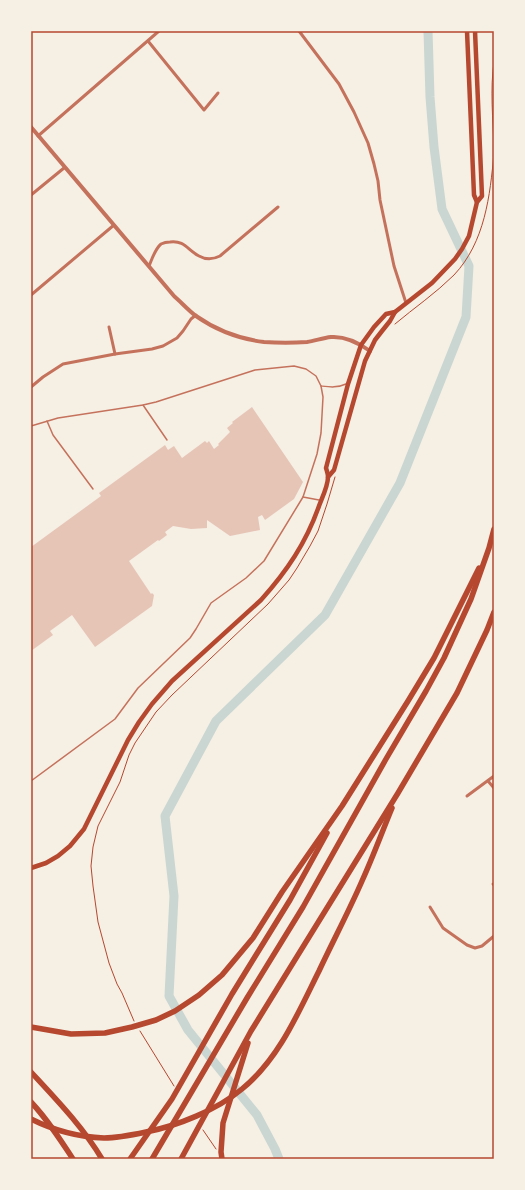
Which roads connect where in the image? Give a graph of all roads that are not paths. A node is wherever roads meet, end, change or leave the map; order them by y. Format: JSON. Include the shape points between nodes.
{"nodes":[{"id":1,"x":160,"y":31,"type":"edge"},
{"id":2,"x":300,"y":31,"type":"edge"},
{"id":3,"x":467,"y":31,"type":"edge"},
{"id":4,"x":475,"y":31,"type":"edge"},
{"id":5,"x":148,"y":41,"type":"junction"},
{"id":6,"x":218,"y":93,"type":"dead end"},
{"id":7,"x":31,"y":128,"type":"edge"},
{"id":8,"x":38,"y":136,"type":"junction"},
{"id":9,"x":64,"y":168,"type":"junction"},
{"id":10,"x":31,"y":195,"type":"edge"},
{"id":11,"x":477,"y":202,"type":"junction"},
{"id":12,"x":278,"y":207,"type":"dead end"},
{"id":13,"x":114,"y":225,"type":"junction"},
{"id":14,"x":149,"y":266,"type":"junction"},
{"id":15,"x":31,"y":296,"type":"edge"},
{"id":16,"x":406,"y":303,"type":"junction"},
{"id":17,"x":395,"y":312,"type":"junction"},
{"id":18,"x":196,"y":315,"type":"junction"},
{"id":19,"x":109,"y":327,"type":"dead end"},
{"id":20,"x":361,"y":345,"type":"junction"},
{"id":21,"x":370,"y":351,"type":"junction"},
{"id":22,"x":115,"y":354,"type":"junction"},
{"id":23,"x":348,"y":384,"type":"junction"},
{"id":24,"x":321,"y":386,"type":"junction"},
{"id":25,"x":31,"y":387,"type":"edge"},
{"id":26,"x":143,"y":405,"type":"junction"},
{"id":27,"x":47,"y":421,"type":"junction"},
{"id":28,"x":31,"y":426,"type":"edge"},
{"id":29,"x":166,"y":440,"type":"dead end"},
{"id":30,"x":328,"y":477,"type":"junction"},
{"id":31,"x":93,"y":489,"type":"dead end"},
{"id":32,"x":303,"y":497,"type":"junction"},
{"id":33,"x":321,"y":501,"type":"junction"},
{"id":34,"x":494,"y":529,"type":"edge"},
{"id":35,"x":489,"y":548,"type":"junction"},
{"id":36,"x":494,"y":612,"type":"edge"},
{"id":37,"x":494,"y":776,"type":"edge"},
{"id":38,"x":31,"y":781,"type":"edge"},
{"id":39,"x":488,"y":781,"type":"junction"},
{"id":40,"x":494,"y":788,"type":"edge"},
{"id":41,"x":398,"y":793,"type":"junction"},
{"id":42,"x":467,"y":796,"type":"dead end"},
{"id":43,"x":342,"y":806,"type":"junction"},
{"id":44,"x":31,"y":868,"type":"edge"},
{"id":45,"x":430,"y":907,"type":"dead end"},
{"id":46,"x":494,"y":936,"type":"edge"},
{"id":47,"x":31,"y":1027,"type":"edge"},
{"id":48,"x":251,"y":1031,"type":"junction"},
{"id":49,"x":31,"y":1072,"type":"edge"},
{"id":50,"x":31,"y":1102,"type":"edge"},
{"id":51,"x":31,"y":1119,"type":"edge"},
{"id":52,"x":160,"y":1147,"type":"junction"},
{"id":53,"x":74,"y":1159,"type":"edge"},
{"id":54,"x":102,"y":1159,"type":"edge"},
{"id":55,"x":130,"y":1159,"type":"edge"},
{"id":56,"x":148,"y":1159,"type":"edge"},
{"id":57,"x":152,"y":1159,"type":"edge"},
{"id":58,"x":181,"y":1159,"type":"edge"},
{"id":59,"x":222,"y":1159,"type":"edge"}],
"edges":[{"from":1,"to":5,"type":"street"},
{"from":2,"to":16,"type":"street","via":[[339,84],[368,143],[394,266]]},
{"from":3,"to":11,"type":"main road","via":[[474,194]]},
{"from":4,"to":11,"type":"main road","via":[[482,196]]},
{"from":5,"to":6,"type":"street","via":[[204,110]]},
{"from":5,"to":8,"type":"street"},
{"from":7,"to":8,"type":"street"},
{"from":8,"to":9,"type":"street"},
{"from":9,"to":10,"type":"street"},
{"from":9,"to":13,"type":"street"},
{"from":11,"to":16,"type":"main road","via":[[469,236],[455,259],[432,283]]},
{"from":12,"to":14,"type":"street","via":[[220,256],[204,258],[183,243],[173,241],[160,244]]},
{"from":13,"to":14,"type":"street"},
{"from":13,"to":15,"type":"street"},
{"from":14,"to":18,"type":"street","via":[[174,296]]},
{"from":16,"to":17,"type":"main road"},
{"from":17,"to":20,"type":"main road","via":[[386,314]]},
{"from":17,"to":21,"type":"main road"},
{"from":18,"to":20,"type":"street","via":[[218,329],[264,342],[306,342],[338,337]]},
{"from":18,"to":22,"type":"street","via":[[169,344]]},
{"from":19,"to":22,"type":"street"},
{"from":20,"to":21,"type":"street"},
{"from":20,"to":23,"type":"main road"},
{"from":21,"to":30,"type":"main road","via":[[358,382],[334,470]]},
{"from":22,"to":25,"type":"street","via":[[63,364]]},
{"from":23,"to":24,"type":"lane","via":[[332,388]]},
{"from":23,"to":30,"type":"main road","via":[[326,468]]},
{"from":24,"to":26,"type":"lane","via":[[316,376],[306,369],[294,366],[278,367],[255,370]]},
{"from":24,"to":32,"type":"lane","via":[[321,433]]},
{"from":26,"to":27,"type":"lane"},
{"from":26,"to":29,"type":"lane"},
{"from":27,"to":28,"type":"lane"},
{"from":27,"to":31,"type":"lane","via":[[53,435]]},
{"from":30,"to":33,"type":"main road"},
{"from":32,"to":33,"type":"lane"},
{"from":32,"to":38,"type":"lane","via":[[264,561],[246,578],[211,603],[190,638],[138,688],[115,719]]},
{"from":33,"to":44,"type":"main road","via":[[303,544],[274,586],[172,681],[152,704],[128,740],[84,829],[58,856]]},
{"from":34,"to":35,"type":"highway"},
{"from":35,"to":43,"type":"highway","via":[[434,658]]},
{"from":35,"to":52,"type":"highway","via":[[471,599],[426,691],[307,900]]},
{"from":36,"to":41,"type":"highway","via":[[457,693]]},
{"from":37,"to":39,"type":"street"},
{"from":39,"to":40,"type":"street"},
{"from":39,"to":42,"type":"street"},
{"from":41,"to":48,"type":"highway"},
{"from":41,"to":51,"type":"highway","via":[[363,880],[295,1018],[266,1065],[241,1090],[227,1100],[177,1124],[130,1135],[104,1138],[72,1134]]},
{"from":43,"to":47,"type":"highway","via":[[253,938],[222,975],[199,996],[156,1020],[105,1033],[71,1034]]},
{"from":43,"to":55,"type":"highway","via":[[290,900],[172,1099]]},
{"from":45,"to":46,"type":"street","via":[[443,928],[467,945],[475,948],[482,946]]},
{"from":48,"to":58,"type":"highway"},
{"from":48,"to":59,"type":"highway","via":[[223,1123]]},
{"from":49,"to":54,"type":"highway","via":[[96,1148]]},
{"from":50,"to":53,"type":"highway"},
{"from":52,"to":56,"type":"highway"},
{"from":52,"to":57,"type":"highway"}]}
